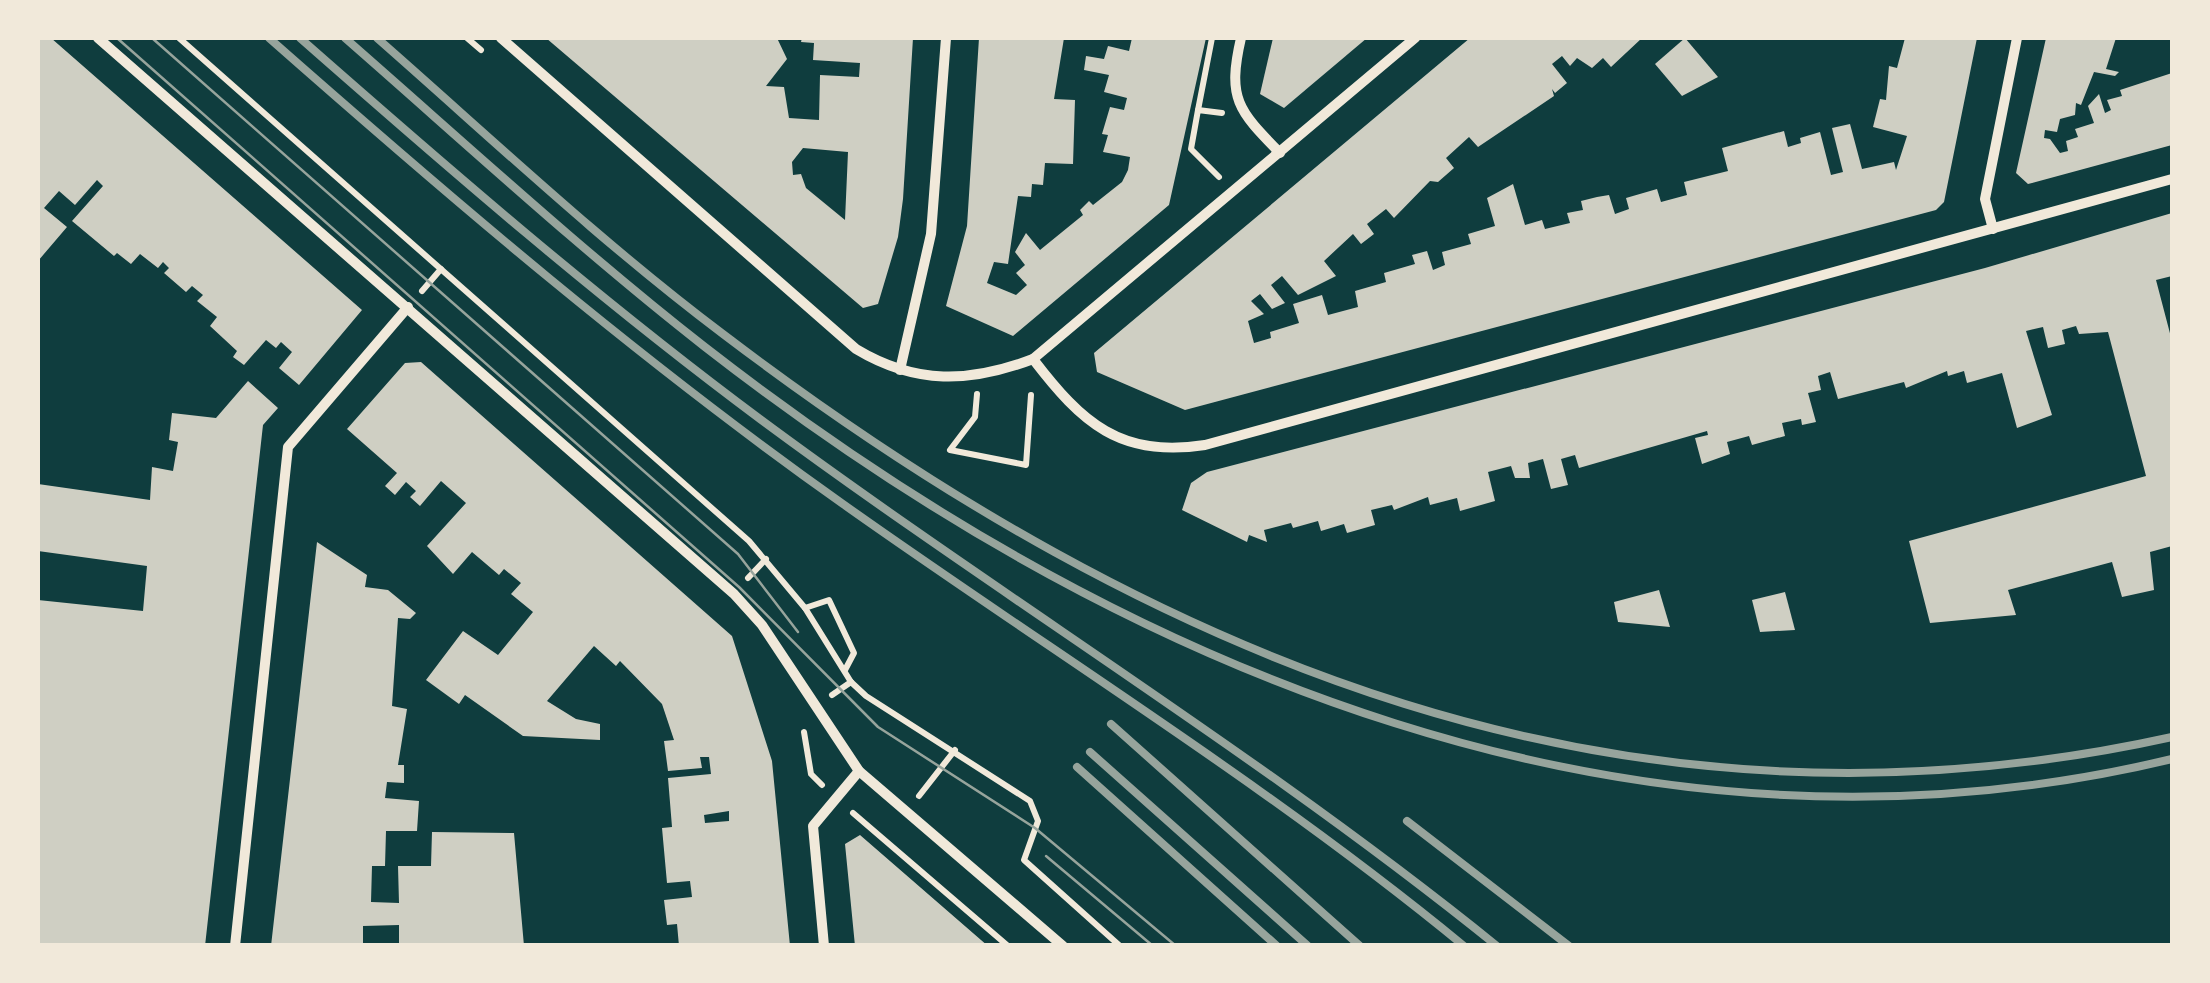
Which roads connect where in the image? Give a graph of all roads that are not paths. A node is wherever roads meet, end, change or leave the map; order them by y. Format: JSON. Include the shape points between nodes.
{"nodes":[{"id":1,"x":98,"y":38,"type":"edge"},
{"id":2,"x":502,"y":38,"type":"edge"},
{"id":3,"x":946,"y":38,"type":"edge"},
{"id":4,"x":1241,"y":38,"type":"edge"},
{"id":5,"x":1415,"y":38,"type":"edge"},
{"id":6,"x":2017,"y":38,"type":"edge"},
{"id":7,"x":1280,"y":153,"type":"junction"},
{"id":8,"x":2172,"y":179,"type":"edge"},
{"id":9,"x":1993,"y":229,"type":"junction"},
{"id":10,"x":408,"y":307,"type":"junction"},
{"id":11,"x":1033,"y":359,"type":"junction"},
{"id":12,"x":900,"y":370,"type":"junction"},
{"id":13,"x":859,"y":771,"type":"junction"},
{"id":14,"x":235,"y":946,"type":"edge"},
{"id":15,"x":824,"y":946,"type":"edge"},
{"id":16,"x":1063,"y":946,"type":"edge"}],
"edges":[{"from":1,"to":10,"type":"street"},
{"from":2,"to":12,"type":"street","via":[[840,336]]},
{"from":3,"to":12,"type":"street","via":[[931,234]]},
{"from":4,"to":7,"type":"street","via":[[1235,98]]},
{"from":5,"to":7,"type":"street"},
{"from":6,"to":9,"type":"street","via":[[1985,199]]},
{"from":7,"to":11,"type":"street"},
{"from":8,"to":9,"type":"street"},
{"from":9,"to":11,"type":"street","via":[[1188,447],[1150,447],[1098,428],[1073,410]]},
{"from":10,"to":13,"type":"street","via":[[734,594]]},
{"from":10,"to":14,"type":"street","via":[[288,448]]},
{"from":11,"to":12,"type":"street","via":[[976,377],[942,379]]},
{"from":13,"to":15,"type":"street","via":[[813,826]]},
{"from":13,"to":16,"type":"street"}]}
